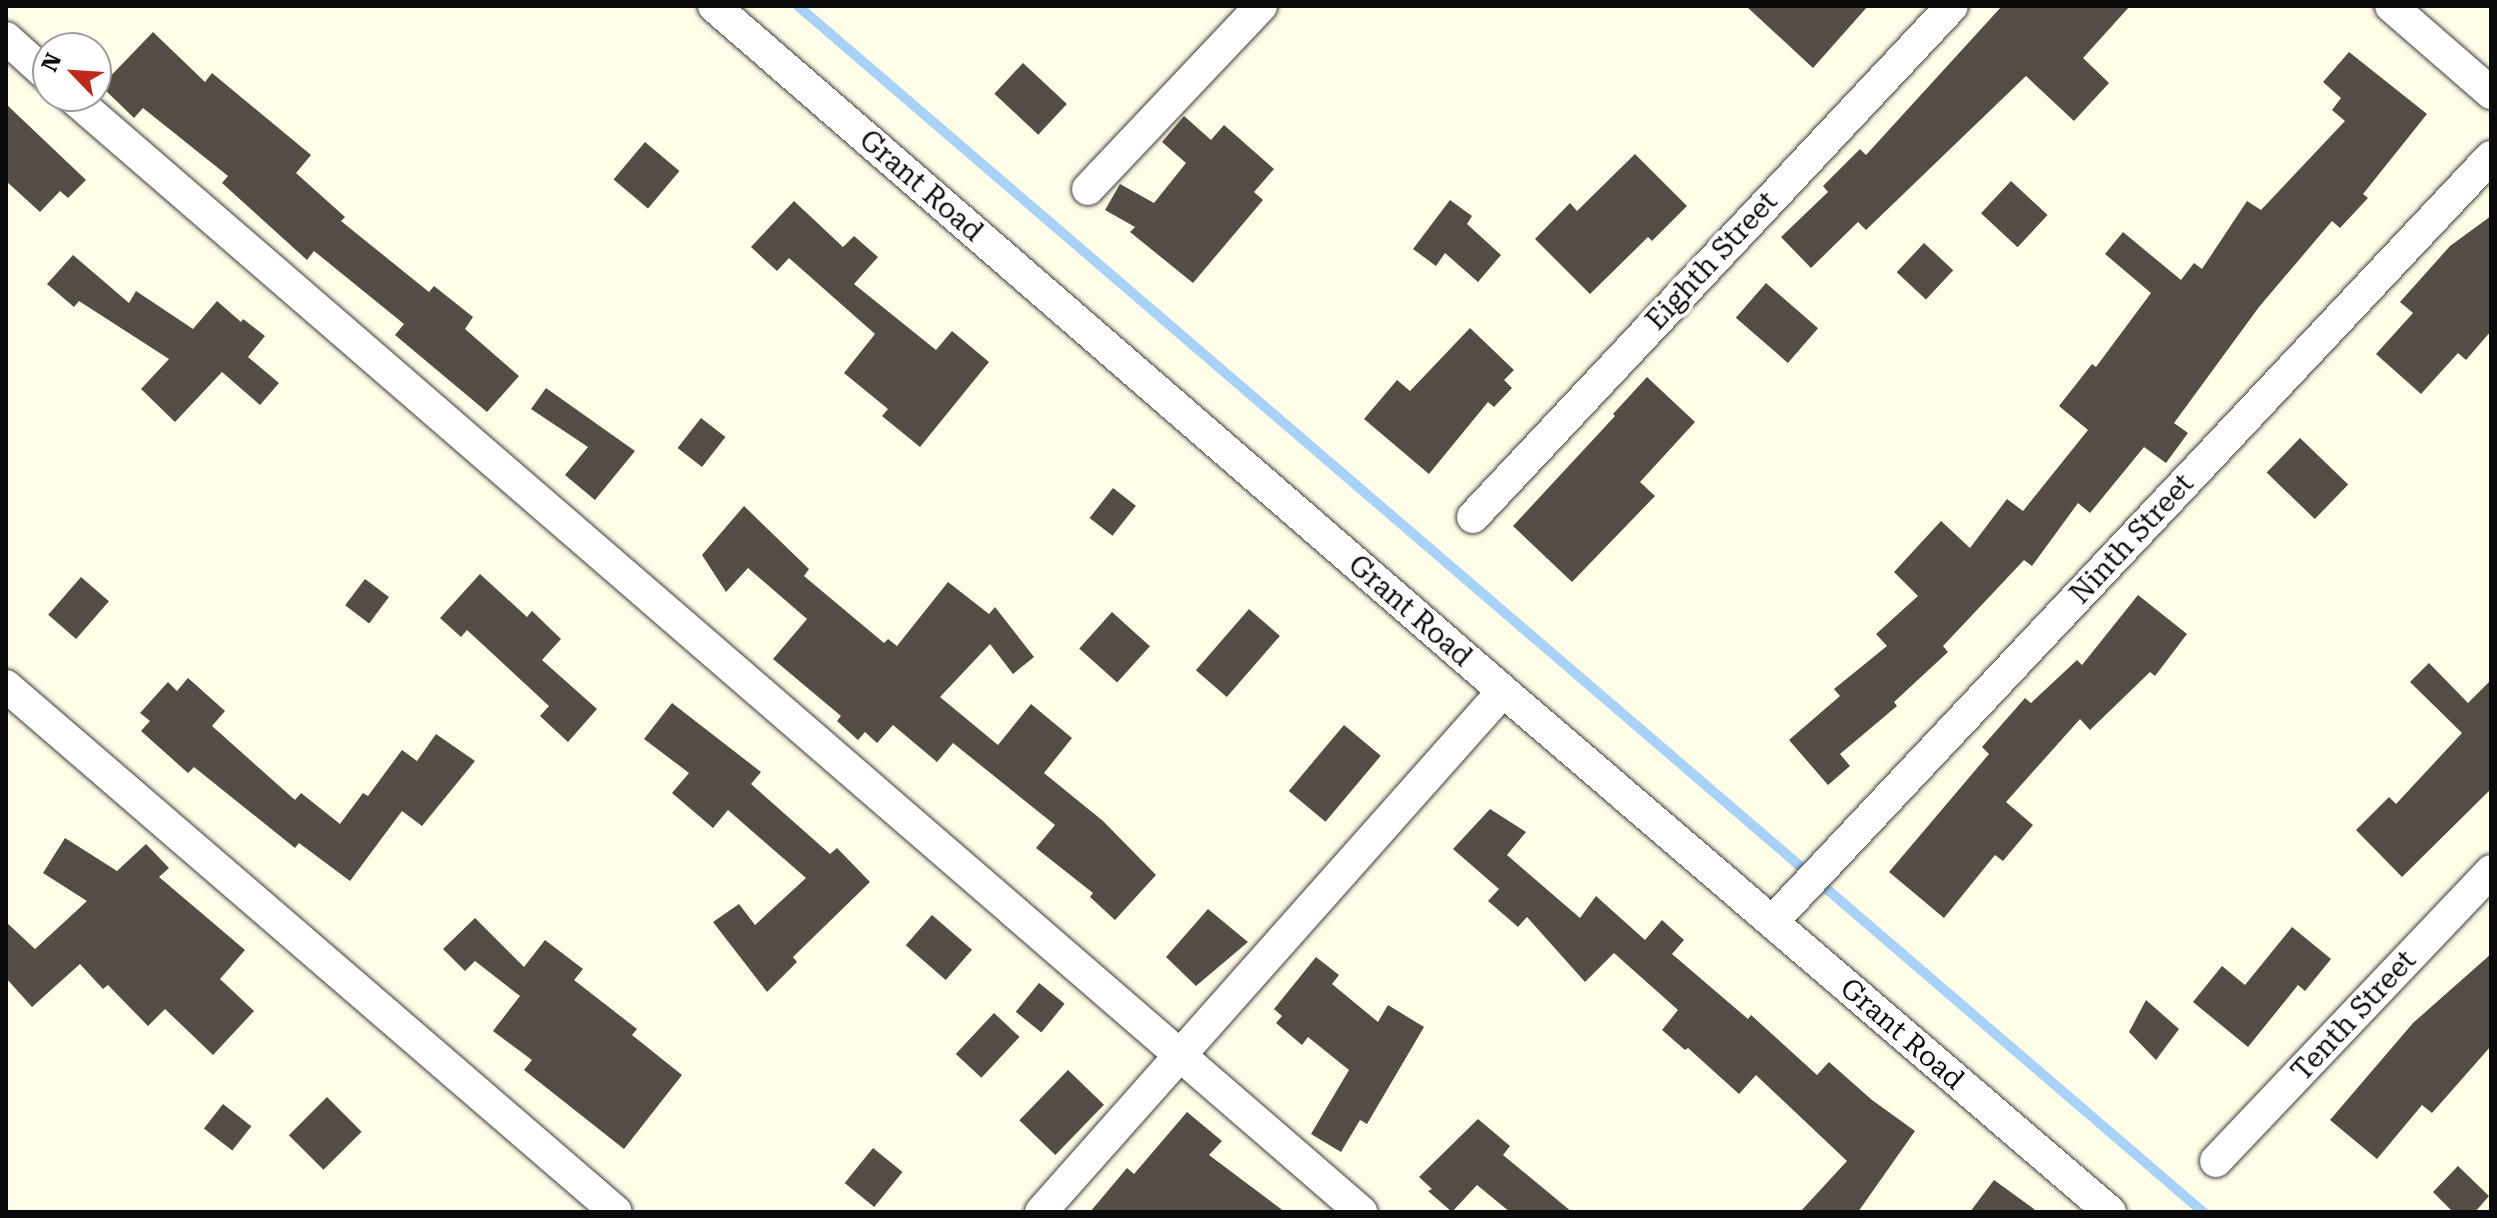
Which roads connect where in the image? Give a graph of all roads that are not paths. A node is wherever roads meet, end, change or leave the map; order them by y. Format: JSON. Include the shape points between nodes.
{"nodes":[{"id":1,"x":714,"y":6,"type":"edge"},
{"id":2,"x":1261,"y":6,"type":"edge"},
{"id":3,"x":1952,"y":6,"type":"edge"},
{"id":4,"x":2391,"y":6,"type":"edge"},
{"id":5,"x":6,"y":38,"type":"edge"},
{"id":6,"x":32,"y":62,"type":"edge"},
{"id":7,"x":2491,"y":93,"type":"edge"},
{"id":8,"x":89,"y":112,"type":"edge"},
{"id":9,"x":2491,"y":157,"type":"edge"},
{"id":10,"x":1088,"y":189,"type":"dead end"},
{"id":11,"x":1473,"y":517,"type":"dead end"},
{"id":12,"x":6,"y":686,"type":"edge"},
{"id":13,"x":1503,"y":691,"type":"junction"},
{"id":14,"x":2491,"y":871,"type":"edge"},
{"id":15,"x":1772,"y":922,"type":"junction"},
{"id":16,"x":1177,"y":1055,"type":"junction"},
{"id":17,"x":2216,"y":1161,"type":"dead end"},
{"id":18,"x":616,"y":1212,"type":"edge"},
{"id":19,"x":1041,"y":1212,"type":"edge"},
{"id":20,"x":1361,"y":1212,"type":"edge"},
{"id":21,"x":2110,"y":1212,"type":"edge"}],
"edges":[{"from":1,"to":13,"type":"street","name":"Grant Road"},
{"from":2,"to":10,"type":"street"},
{"from":3,"to":11,"type":"street","name":"Eighth Street"},
{"from":4,"to":7,"type":"street"},
{"from":5,"to":6,"type":"street"},
{"from":8,"to":16,"type":"street"},
{"from":9,"to":15,"type":"street","name":"Ninth Street"},
{"from":12,"to":18,"type":"street"},
{"from":13,"to":15,"type":"street","name":"Grant Road"},
{"from":13,"to":16,"type":"street"},
{"from":14,"to":17,"type":"street","name":"Tenth Street"},
{"from":15,"to":21,"type":"street","name":"Grant Road"},
{"from":16,"to":19,"type":"street"},
{"from":16,"to":20,"type":"street"}]}
